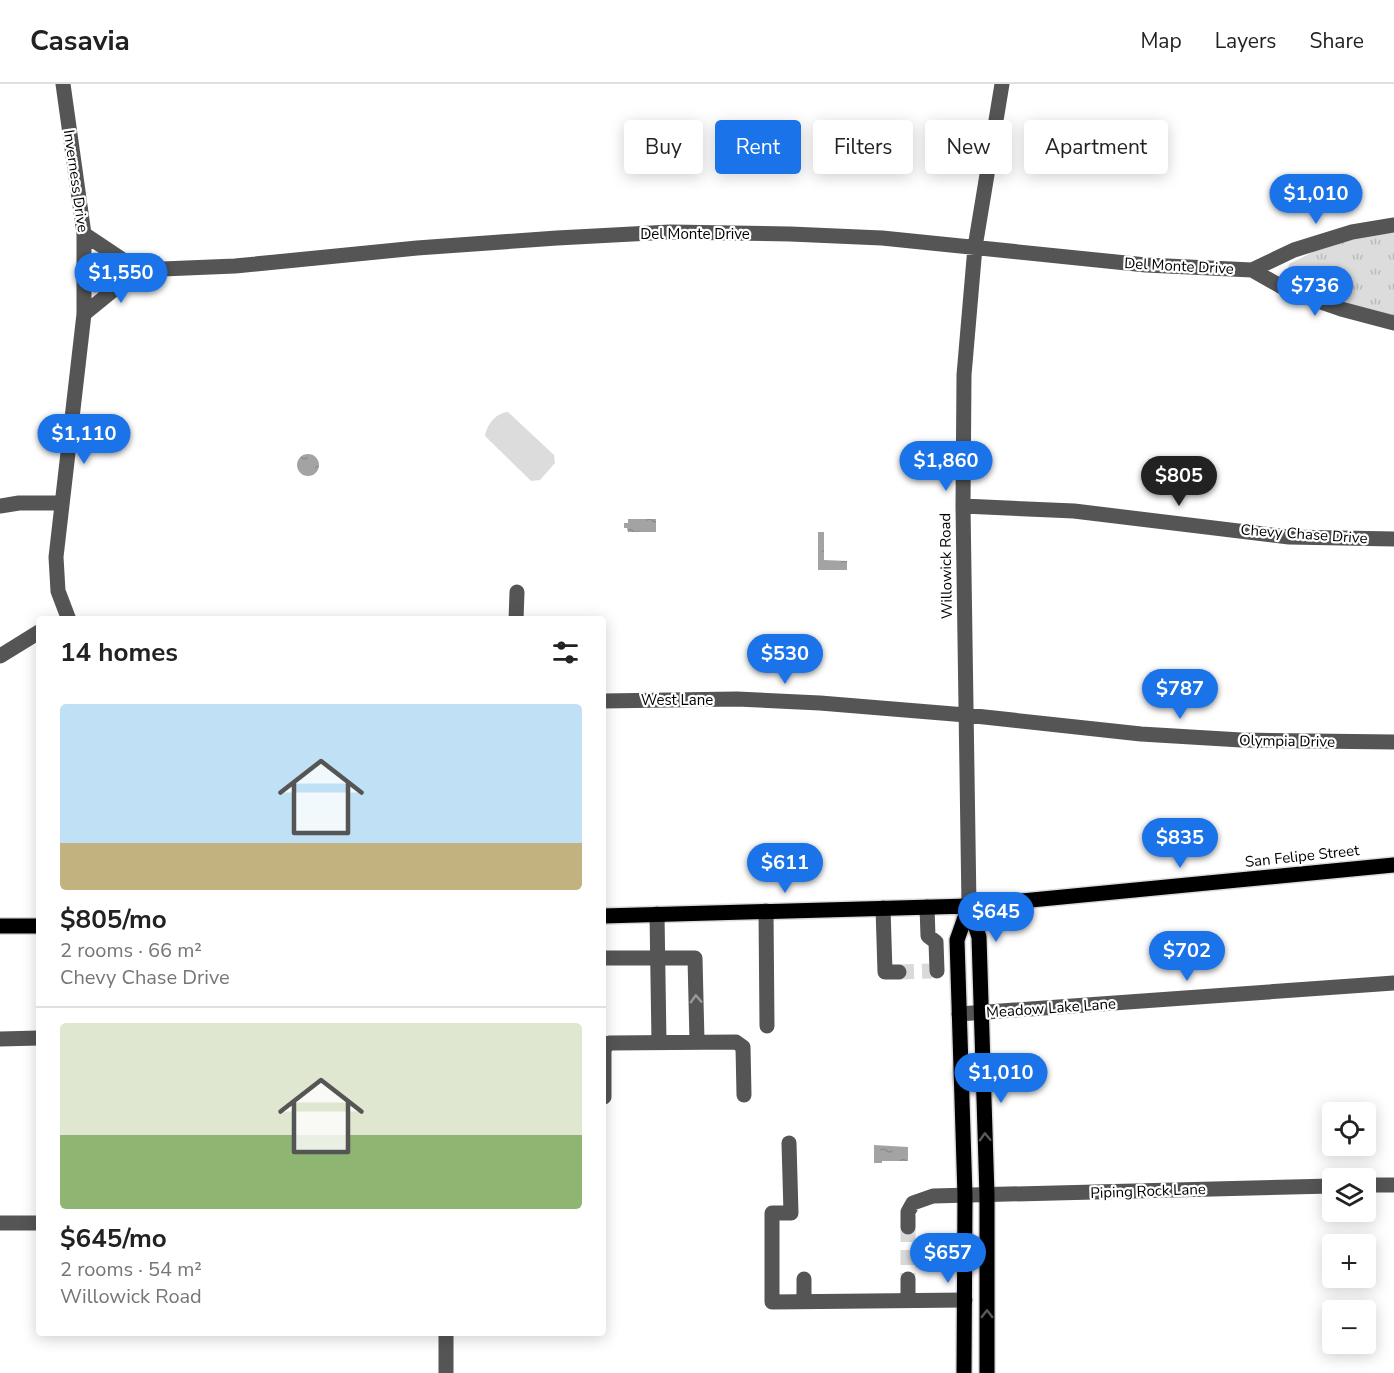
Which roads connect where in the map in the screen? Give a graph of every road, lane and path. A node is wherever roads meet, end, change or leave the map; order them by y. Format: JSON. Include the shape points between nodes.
{"nodes":[{"id":1,"x":63,"y":84,"type":"edge"},
{"id":2,"x":1002,"y":84,"type":"edge"},
{"id":3,"x":1394,"y":225,"type":"edge"},
{"id":4,"x":84,"y":234,"type":"junction"},
{"id":5,"x":975,"y":247,"type":"junction"},
{"id":6,"x":138,"y":270,"type":"junction"},
{"id":7,"x":1252,"y":270,"type":"junction"},
{"id":8,"x":84,"y":314,"type":"junction"},
{"id":9,"x":1394,"y":323,"type":"edge"},
{"id":10,"x":63,"y":503,"type":"junction"},
{"id":11,"x":0,"y":506,"type":"edge"},
{"id":12,"x":963,"y":506,"type":"junction"},
{"id":13,"x":1394,"y":538,"type":"edge"},
{"id":14,"x":517,"y":592,"type":"dead end"},
{"id":15,"x":64,"y":616,"type":"edge"},
{"id":16,"x":516,"y":616,"type":"edge"},
{"id":17,"x":36,"y":634,"type":"edge"},
{"id":18,"x":0,"y":657,"type":"edge"},
{"id":19,"x":606,"y":701,"type":"edge"},
{"id":20,"x":966,"y":715,"type":"junction"},
{"id":21,"x":1394,"y":742,"type":"edge"},
{"id":22,"x":1394,"y":865,"type":"edge"},
{"id":23,"x":969,"y":906,"type":"junction"},
{"id":24,"x":927,"y":907,"type":"junction"},
{"id":25,"x":883,"y":908,"type":"junction"},
{"id":26,"x":766,"y":911,"type":"junction"},
{"id":27,"x":657,"y":914,"type":"junction"},
{"id":28,"x":606,"y":915,"type":"edge"},
{"id":29,"x":0,"y":926,"type":"edge"},
{"id":30,"x":36,"y":926,"type":"edge"},
{"id":31,"x":606,"y":958,"type":"edge"},
{"id":32,"x":658,"y":958,"type":"junction"},
{"id":33,"x":958,"y":970,"type":"junction"},
{"id":34,"x":899,"y":972,"type":"dead end"},
{"id":35,"x":1394,"y":983,"type":"edge"},
{"id":36,"x":982,"y":1013,"type":"junction"},
{"id":37,"x":959,"y":1014,"type":"junction"},
{"id":38,"x":767,"y":1026,"type":"dead end"},
{"id":39,"x":36,"y":1038,"type":"edge"},
{"id":40,"x":0,"y":1039,"type":"edge"},
{"id":41,"x":697,"y":1041,"type":"junction"},
{"id":42,"x":659,"y":1042,"type":"junction"},
{"id":43,"x":606,"y":1047,"type":"edge"},
{"id":44,"x":744,"y":1095,"type":"dead end"},
{"id":45,"x":789,"y":1143,"type":"dead end"},
{"id":46,"x":1376,"y":1185,"type":"edge"},
{"id":47,"x":1394,"y":1185,"type":"edge"},
{"id":48,"x":1322,"y":1186,"type":"edge"},
{"id":49,"x":965,"y":1196,"type":"junction"},
{"id":50,"x":987,"y":1196,"type":"junction"},
{"id":51,"x":36,"y":1223,"type":"edge"},
{"id":52,"x":0,"y":1224,"type":"edge"},
{"id":53,"x":908,"y":1227,"type":"tunnel mouth"},
{"id":54,"x":804,"y":1279,"type":"dead end"},
{"id":55,"x":908,"y":1279,"type":"tunnel mouth"},
{"id":56,"x":908,"y":1300,"type":"junction"},
{"id":57,"x":965,"y":1300,"type":"junction"},
{"id":58,"x":804,"y":1302,"type":"junction"},
{"id":59,"x":446,"y":1336,"type":"edge"},
{"id":60,"x":446,"y":1373,"type":"edge"},
{"id":61,"x":964,"y":1373,"type":"edge"},
{"id":62,"x":987,"y":1373,"type":"edge"}],
"edges":[{"from":1,"to":4,"type":"street","name":"Inverness Drive"},
{"from":2,"to":5,"type":"street","name":"Willowick Road"},
{"from":3,"to":7,"type":"street","name":"Del Monte Drive","via":[[1352,232],[1304,247]]},
{"from":4,"to":6,"type":"street"},
{"from":4,"to":8,"type":"street","name":"Inverness Drive"},
{"from":5,"to":6,"type":"street","name":"Del Monte Drive","via":[[882,238],[670,232]]},
{"from":5,"to":7,"type":"street","name":"Del Monte Drive","via":[[1146,265]]},
{"from":5,"to":12,"type":"street","name":"Willowick Road","via":[[964,375]]},
{"from":6,"to":8,"type":"street"},
{"from":7,"to":9,"type":"street","name":"Del Monte Drive","via":[[1290,291]]},
{"from":8,"to":10,"type":"street"},
{"from":10,"to":11,"type":"street"},
{"from":10,"to":15,"type":"street","via":[[56,557]]},
{"from":12,"to":13,"type":"street","name":"Chevy Chase Drive","via":[[1074,511],[1289,537]]},
{"from":12,"to":20,"type":"street","name":"Willowick Road"},
{"from":14,"to":16,"type":"street"},
{"from":17,"to":18,"type":"street"},
{"from":19,"to":20,"type":"street","name":"West Lane","via":[[737,699]]},
{"from":20,"to":21,"type":"street","name":"Olympia Drive","via":[[1141,734]]},
{"from":20,"to":23,"type":"street","name":"Willowick Road"},
{"from":22,"to":23,"type":"main road","name":"San Felipe Street"},
{"from":23,"to":24,"type":"main road","name":"San Felipe Street"},
{"from":23,"to":33,"type":"main road","name":"Willowick Road","via":[[957,940]]},
{"from":23,"to":36,"type":"main road","name":"Willowick Road","via":[[980,937]]},
{"from":24,"to":25,"type":"main road","name":"San Felipe Street"},
{"from":24,"to":33,"type":"street","via":[[928,936],[936,942],[935,971]]},
{"from":25,"to":26,"type":"main road","name":"San Felipe Street"},
{"from":25,"to":34,"type":"street","via":[[885,972]]},
{"from":26,"to":27,"type":"main road","name":"San Felipe Street"},
{"from":26,"to":38,"type":"street"},
{"from":27,"to":28,"type":"main road","name":"San Felipe Street"},
{"from":27,"to":32,"type":"street"},
{"from":29,"to":30,"type":"main road"},
{"from":31,"to":32,"type":"street"},
{"from":41,"to":32,"type":"street","one_way":true,"via":[[695,958]]},
{"from":32,"to":42,"type":"street"},
{"from":33,"to":37,"type":"main road","name":"Willowick Road"},
{"from":35,"to":36,"type":"street","name":"Meadow Lake Lane"},
{"from":36,"to":37,"type":"street","name":"Meadow Lake Lane"},
{"from":50,"to":36,"type":"main road","name":"Willowick Road","one_way":true},
{"from":37,"to":49,"type":"main road","name":"Willowick Road"},
{"from":39,"to":40,"type":"street"},
{"from":41,"to":42,"type":"street"},
{"from":41,"to":44,"type":"street","via":[[736,1042],[743,1047]]},
{"from":42,"to":43,"type":"street","via":[[609,1043]]},
{"from":45,"to":58,"type":"street","via":[[791,1213],[772,1213],[772,1302]]},
{"from":46,"to":47,"type":"street"},
{"from":48,"to":50,"type":"street","name":"Piping Rock Lane"},
{"from":49,"to":50,"type":"street","name":"Piping Rock Lane"},
{"from":49,"to":53,"type":"street","name":"Piping Rock Lane","via":[[933,1196],[913,1203],[908,1212]]},
{"from":49,"to":57,"type":"main road","name":"Willowick Road"},
{"from":62,"to":50,"type":"main road","name":"Willowick Road","one_way":true},
{"from":51,"to":52,"type":"street"},
{"from":54,"to":58,"type":"street"},
{"from":55,"to":56,"type":"street"},
{"from":56,"to":57,"type":"street"},
{"from":56,"to":58,"type":"street"},
{"from":57,"to":61,"type":"main road","name":"Willowick Road"},
{"from":59,"to":60,"type":"street"}]}
